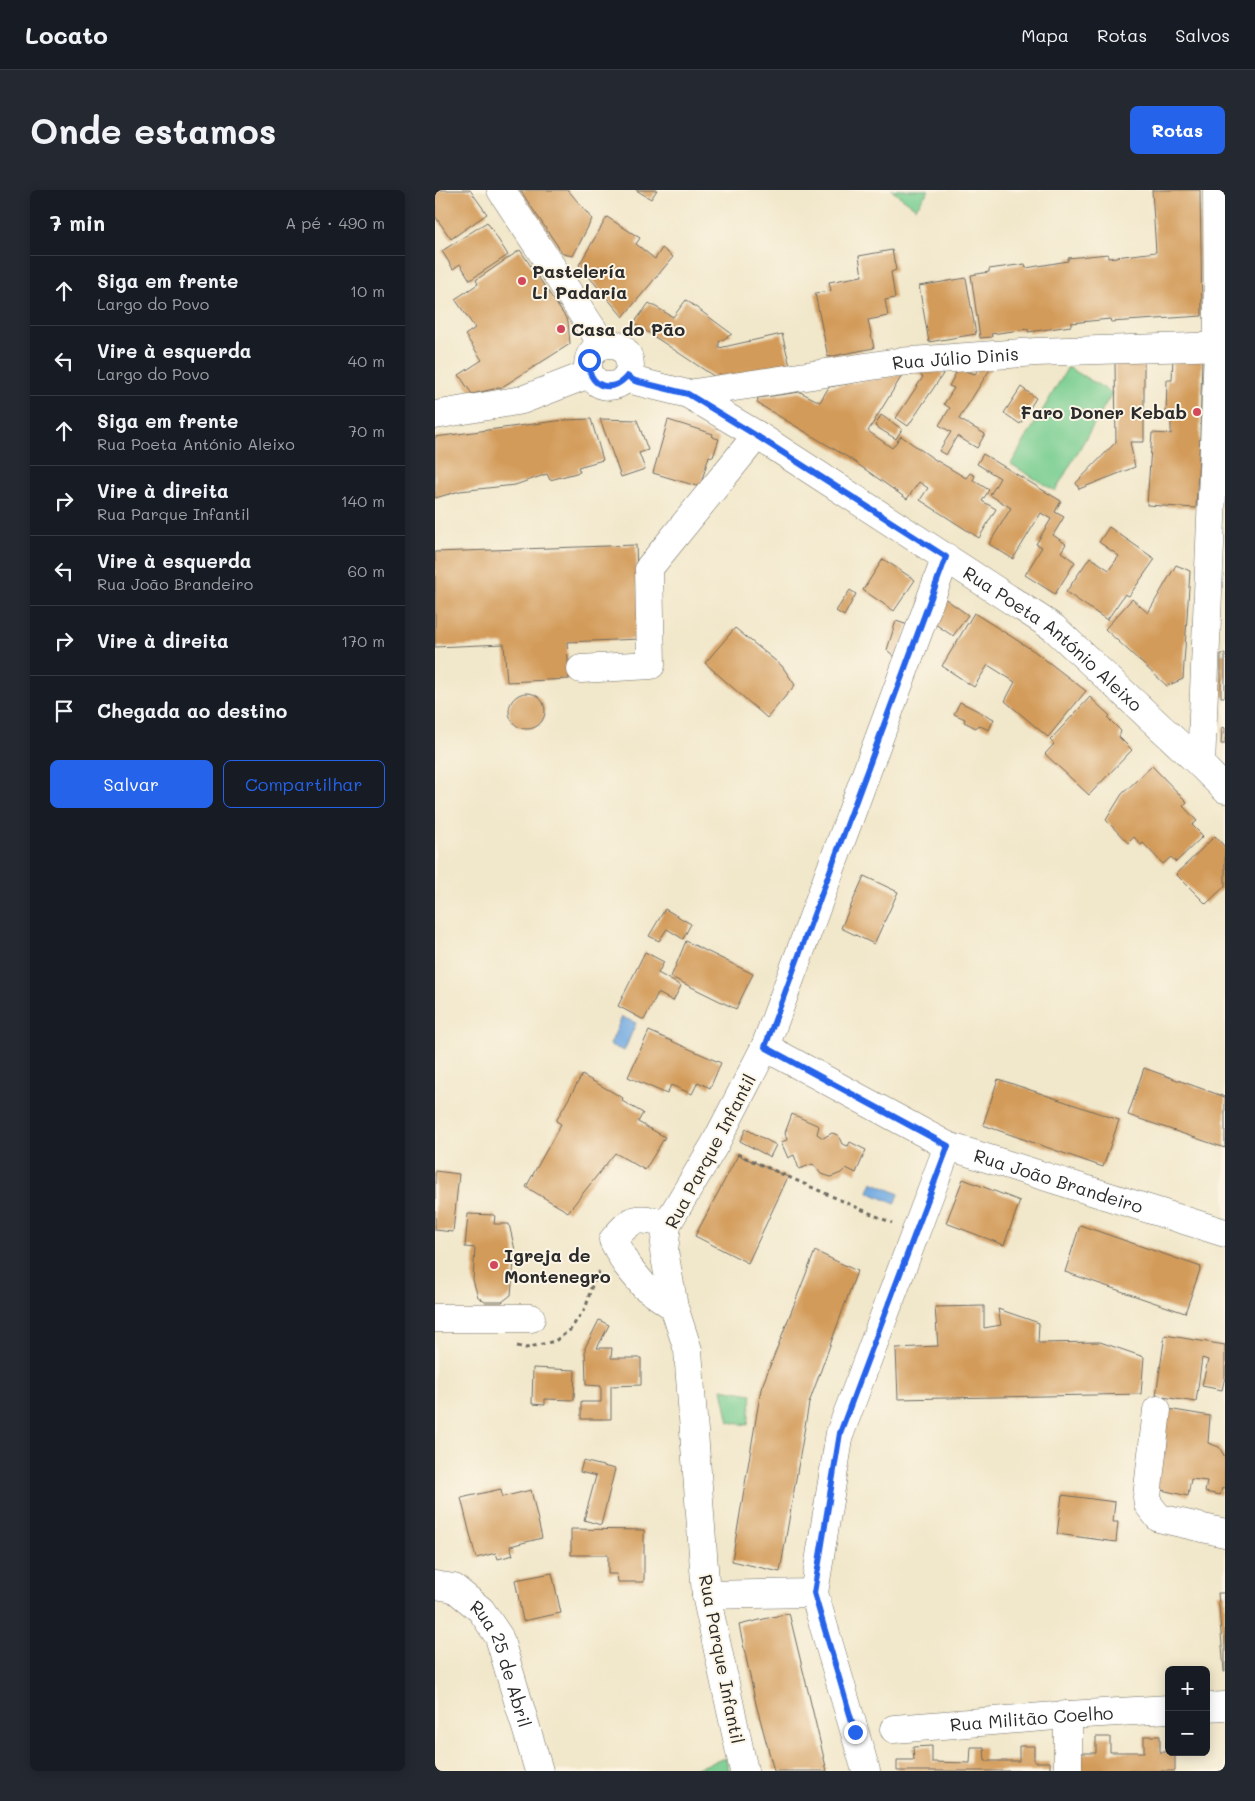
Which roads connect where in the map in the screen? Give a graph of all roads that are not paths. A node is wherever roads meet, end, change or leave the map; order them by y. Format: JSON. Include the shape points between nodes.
{"nodes":[{"id":1,"x":501,"y":190,"type":"edge"},
{"id":2,"x":1217,"y":190,"type":"edge"},
{"id":3,"x":603,"y":345,"type":"junction"},
{"id":4,"x":1221,"y":347,"type":"edge"},
{"id":5,"x":589,"y":374,"type":"junction"},
{"id":6,"x":627,"y":376,"type":"junction"},
{"id":7,"x":688,"y":394,"type":"junction"},
{"id":8,"x":435,"y":415,"type":"edge"},
{"id":9,"x":748,"y":430,"type":"junction"},
{"id":10,"x":946,"y":557,"type":"junction"},
{"id":11,"x":581,"y":669,"type":"dead end"},
{"id":12,"x":1201,"y":765,"type":"junction"},
{"id":13,"x":1225,"y":789,"type":"edge"},
{"id":14,"x":765,"y":1047,"type":"junction"},
{"id":15,"x":948,"y":1146,"type":"junction"},
{"id":16,"x":667,"y":1224,"type":"junction"},
{"id":17,"x":1225,"y":1233,"type":"edge"},
{"id":18,"x":674,"y":1307,"type":"junction"},
{"id":19,"x":435,"y":1318,"type":"edge"},
{"id":20,"x":531,"y":1318,"type":"dead end"},
{"id":21,"x":1157,"y":1410,"type":"dead end"},
{"id":22,"x":1225,"y":1533,"type":"edge"},
{"id":23,"x":435,"y":1585,"type":"edge"},
{"id":24,"x":814,"y":1593,"type":"junction"},
{"id":25,"x":705,"y":1595,"type":"junction"},
{"id":26,"x":1225,"y":1706,"type":"edge"},
{"id":27,"x":1210,"y":1707,"type":"edge"},
{"id":28,"x":1165,"y":1709,"type":"edge"},
{"id":29,"x":1068,"y":1715,"type":"junction"},
{"id":30,"x":894,"y":1729,"type":"dead end"},
{"id":31,"x":539,"y":1771,"type":"edge"},
{"id":32,"x":744,"y":1771,"type":"edge"},
{"id":33,"x":866,"y":1771,"type":"edge"},
{"id":34,"x":1068,"y":1771,"type":"edge"}],
"edges":[{"from":1,"to":3,"type":"street"},
{"from":2,"to":4,"type":"street"},
{"from":3,"to":5,"type":"street","via":[[592,353]]},
{"from":3,"to":6,"type":"street","via":[[610,344],[623,350],[630,362]]},
{"from":4,"to":7,"type":"street","name":"Rua Júlio Dinis","via":[[1036,352],[898,362]]},
{"from":4,"to":12,"type":"street"},
{"from":5,"to":6,"type":"street","via":[[604,386],[617,385]]},
{"from":5,"to":8,"type":"street","via":[[522,400]]},
{"from":6,"to":7,"type":"street","via":[[635,381]]},
{"from":7,"to":9,"type":"street","name":"Rua Poeta António Aleixo"},
{"from":9,"to":10,"type":"street","name":"Rua Poeta António Aleixo"},
{"from":9,"to":11,"type":"street","via":[[649,568],[651,665]]},
{"from":10,"to":12,"type":"street","name":"Rua Poeta António Aleixo","via":[[1054,628]]},
{"from":10,"to":14,"type":"street","name":"Rua Parque Infantil"},
{"from":12,"to":13,"type":"street","name":"Rua Poeta António Aleixo"},
{"from":14,"to":15,"type":"street","name":"Rua João Brandeiro"},
{"from":14,"to":16,"type":"street","name":"Rua Parque Infantil","via":[[715,1144]]},
{"from":15,"to":17,"type":"street","name":"Rua João Brandeiro"},
{"from":15,"to":24,"type":"street","via":[[840,1433]]},
{"from":16,"to":18,"type":"street","name":"Rua Parque Infantil","via":[[664,1251]]},
{"from":16,"to":18,"type":"street","via":[[640,1218],[626,1225],[613,1240],[626,1264],[644,1286]]},
{"from":18,"to":25,"type":"street","name":"Rua Parque Infantil","via":[[688,1350]]},
{"from":19,"to":20,"type":"street"},
{"from":21,"to":22,"type":"street","via":[[1148,1504],[1159,1518]]},
{"from":23,"to":31,"type":"street","name":"Rua 25 de Abril","via":[[454,1588],[481,1610],[499,1637]]},
{"from":24,"to":25,"type":"street"},
{"from":24,"to":33,"type":"street"},
{"from":25,"to":32,"type":"street","name":"Rua Parque Infantil"},
{"from":26,"to":27,"type":"street"},
{"from":28,"to":29,"type":"street","name":"Rua Militão Coelho"},
{"from":29,"to":30,"type":"street","name":"Rua Militão Coelho"},
{"from":29,"to":34,"type":"street"}]}
